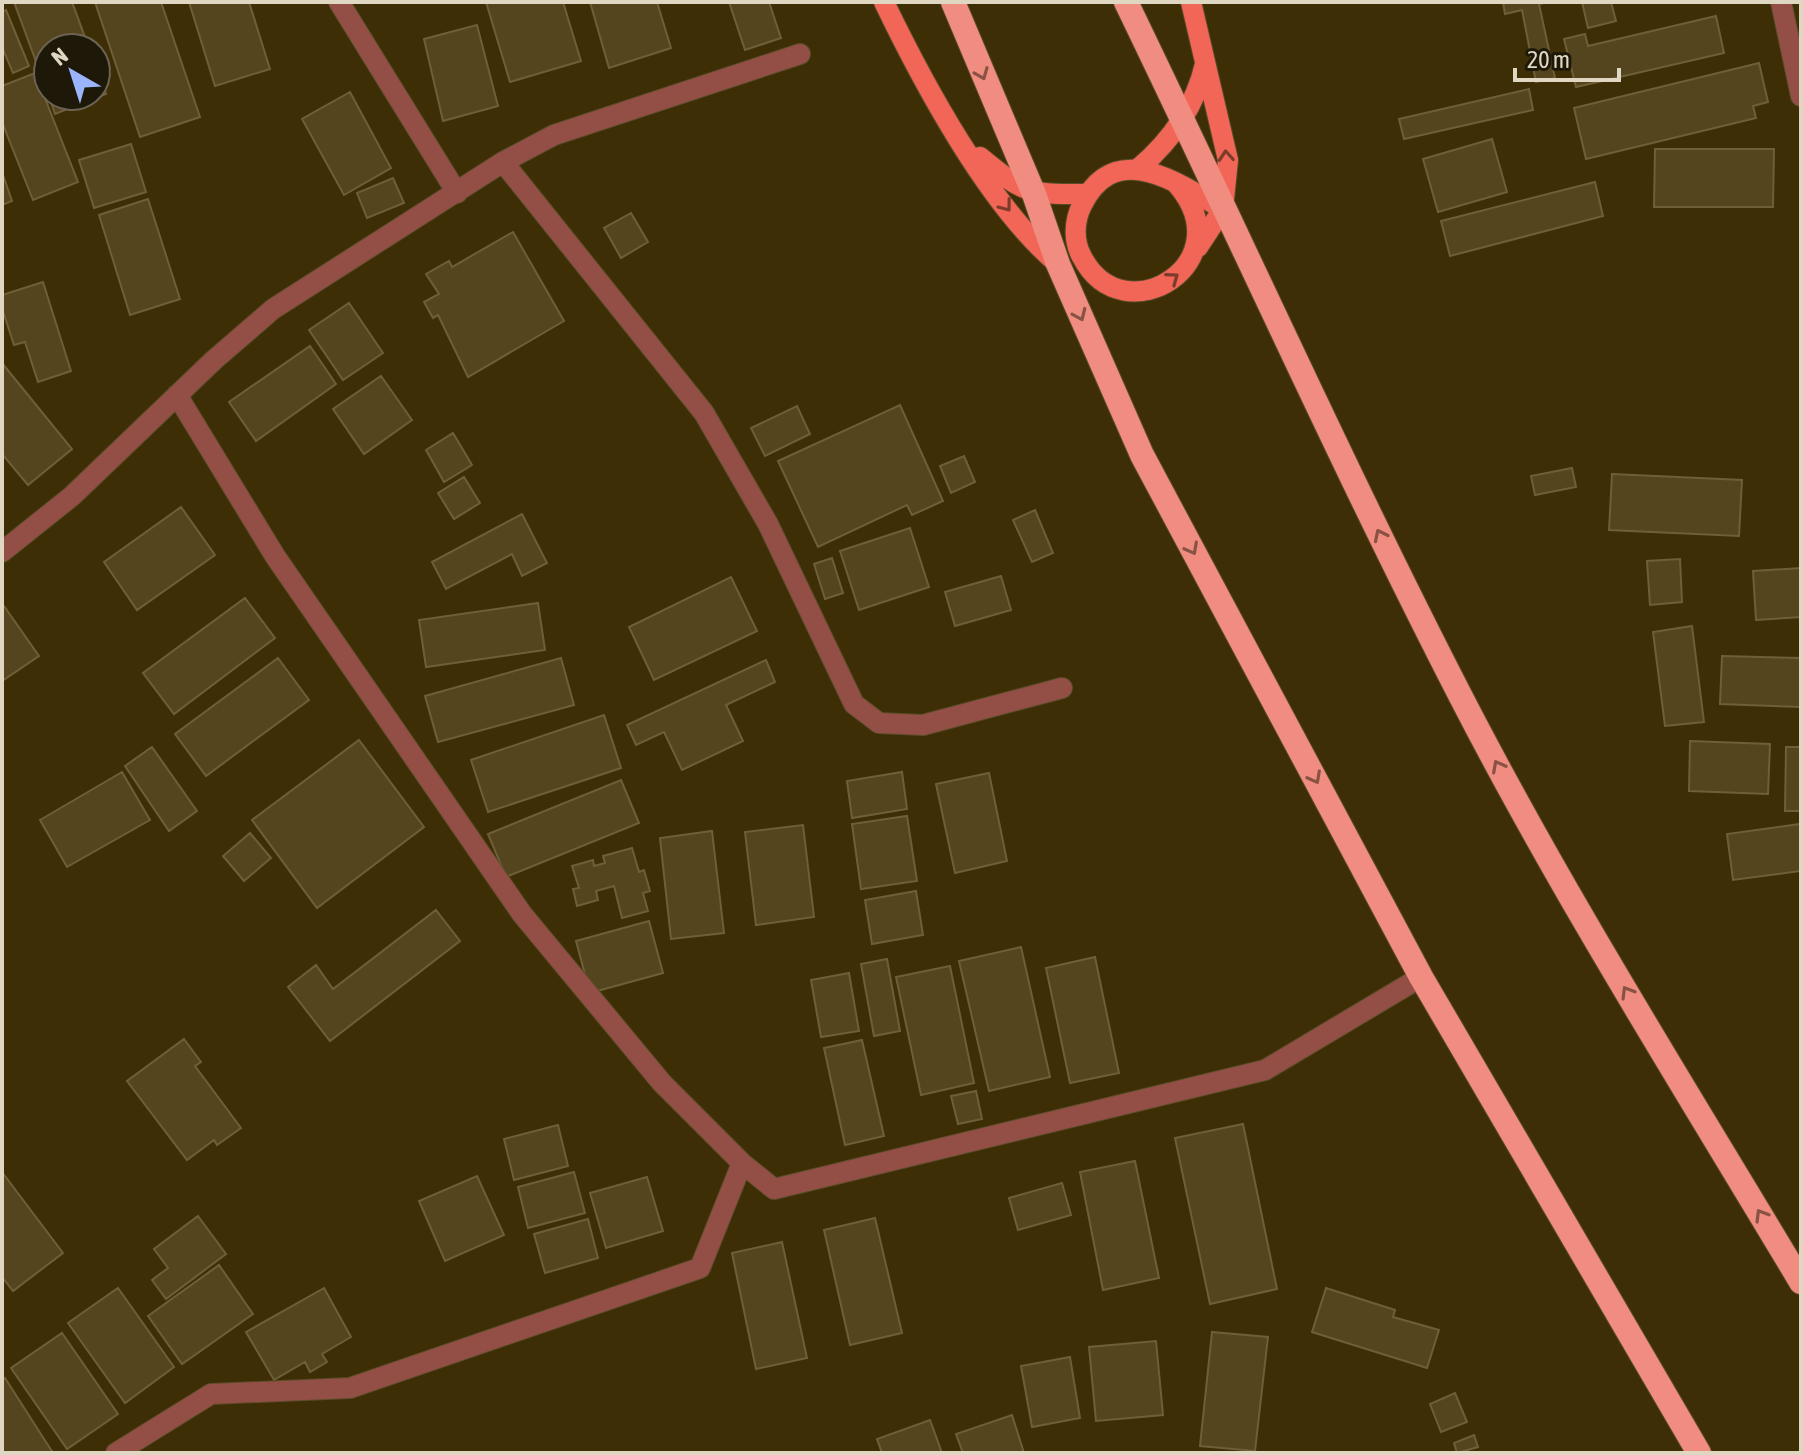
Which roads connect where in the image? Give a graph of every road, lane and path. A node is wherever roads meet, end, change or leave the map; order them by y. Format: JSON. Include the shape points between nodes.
{"nodes":[{"id":1,"x":339,"y":2,"type":"edge"},
{"id":2,"x":884,"y":2,"type":"edge"},
{"id":3,"x":953,"y":2,"type":"edge"},
{"id":4,"x":1126,"y":2,"type":"edge"},
{"id":5,"x":1191,"y":2,"type":"edge"},
{"id":6,"x":1781,"y":2,"type":"edge"},
{"id":7,"x":800,"y":54,"type":"dead end"},
{"id":8,"x":1206,"y":60,"type":"junction"},
{"id":9,"x":1801,"y":96,"type":"edge"},
{"id":10,"x":1183,"y":120,"type":"junction"},
{"id":11,"x":962,"y":141,"type":"junction"},
{"id":12,"x":503,"y":162,"type":"junction"},
{"id":13,"x":1139,"y":168,"type":"junction"},
{"id":14,"x":1175,"y":182,"type":"junction"},
{"id":15,"x":457,"y":193,"type":"junction"},
{"id":16,"x":1034,"y":194,"type":"junction"},
{"id":17,"x":1087,"y":194,"type":"junction"},
{"id":18,"x":1223,"y":209,"type":"junction"},
{"id":19,"x":1075,"y":234,"type":"junction"},
{"id":20,"x":1194,"y":253,"type":"junction"},
{"id":21,"x":1058,"y":264,"type":"junction"},
{"id":22,"x":1108,"y":285,"type":"junction"},
{"id":23,"x":177,"y":395,"type":"junction"},
{"id":24,"x":2,"y":552,"type":"edge"},
{"id":25,"x":1062,"y":688,"type":"dead end"},
{"id":26,"x":1421,"y":977,"type":"junction"},
{"id":27,"x":742,"y":1163,"type":"junction"},
{"id":28,"x":1801,"y":1282,"type":"edge"},
{"id":29,"x":116,"y":1453,"type":"edge"},
{"id":30,"x":1699,"y":1453,"type":"edge"}],
"edges":[{"from":1,"to":15,"type":"street"},
{"from":2,"to":11,"type":"main road","via":[[919,75]]},
{"from":3,"to":16,"type":"highway","one_way":true},
{"from":4,"to":10,"type":"highway"},
{"from":5,"to":8,"type":"main road"},
{"from":6,"to":9,"type":"street"},
{"from":7,"to":12,"type":"street","via":[[554,135]]},
{"from":8,"to":10,"type":"main road","via":[[1199,91]]},
{"from":18,"to":8,"type":"main road","one_way":true,"via":[[1228,160]]},
{"from":10,"to":13,"type":"main road"},
{"from":10,"to":18,"type":"highway"},
{"from":11,"to":16,"type":"main road","via":[[1010,182]]},
{"from":11,"to":21,"type":"main road","one_way":true,"via":[[1006,206]]},
{"from":12,"to":15,"type":"street"},
{"from":12,"to":25,"type":"street","via":[[704,413],[768,524],[854,704],[879,723],[923,725]]},
{"from":13,"to":14,"type":"main road"},
{"from":13,"to":17,"type":"main road","via":[[1102,180]]},
{"from":14,"to":18,"type":"main road"},
{"from":14,"to":20,"type":"main road","via":[[1196,214]]},
{"from":15,"to":23,"type":"street","via":[[273,309]]},
{"from":16,"to":17,"type":"main road"},
{"from":16,"to":21,"type":"highway"},
{"from":17,"to":19,"type":"main road"},
{"from":18,"to":20,"type":"main road"},
{"from":28,"to":18,"type":"highway","one_way":true,"via":[[1553,869],[1469,712]]},
{"from":19,"to":21,"type":"main road"},
{"from":19,"to":22,"type":"main road","via":[[1091,272]]},
{"from":22,"to":20,"type":"main road","one_way":true,"via":[[1128,292],[1149,291],[1169,283]]},
{"from":21,"to":22,"type":"main road"},
{"from":21,"to":26,"type":"highway","one_way":true,"via":[[1142,455]]},
{"from":23,"to":24,"type":"street","via":[[72,496]]},
{"from":23,"to":27,"type":"street","via":[[275,556],[522,914],[662,1083]]},
{"from":26,"to":27,"type":"street","via":[[1265,1070],[774,1189]]},
{"from":26,"to":30,"type":"highway"},
{"from":27,"to":29,"type":"street","via":[[700,1268],[350,1388],[211,1394]]}]}
